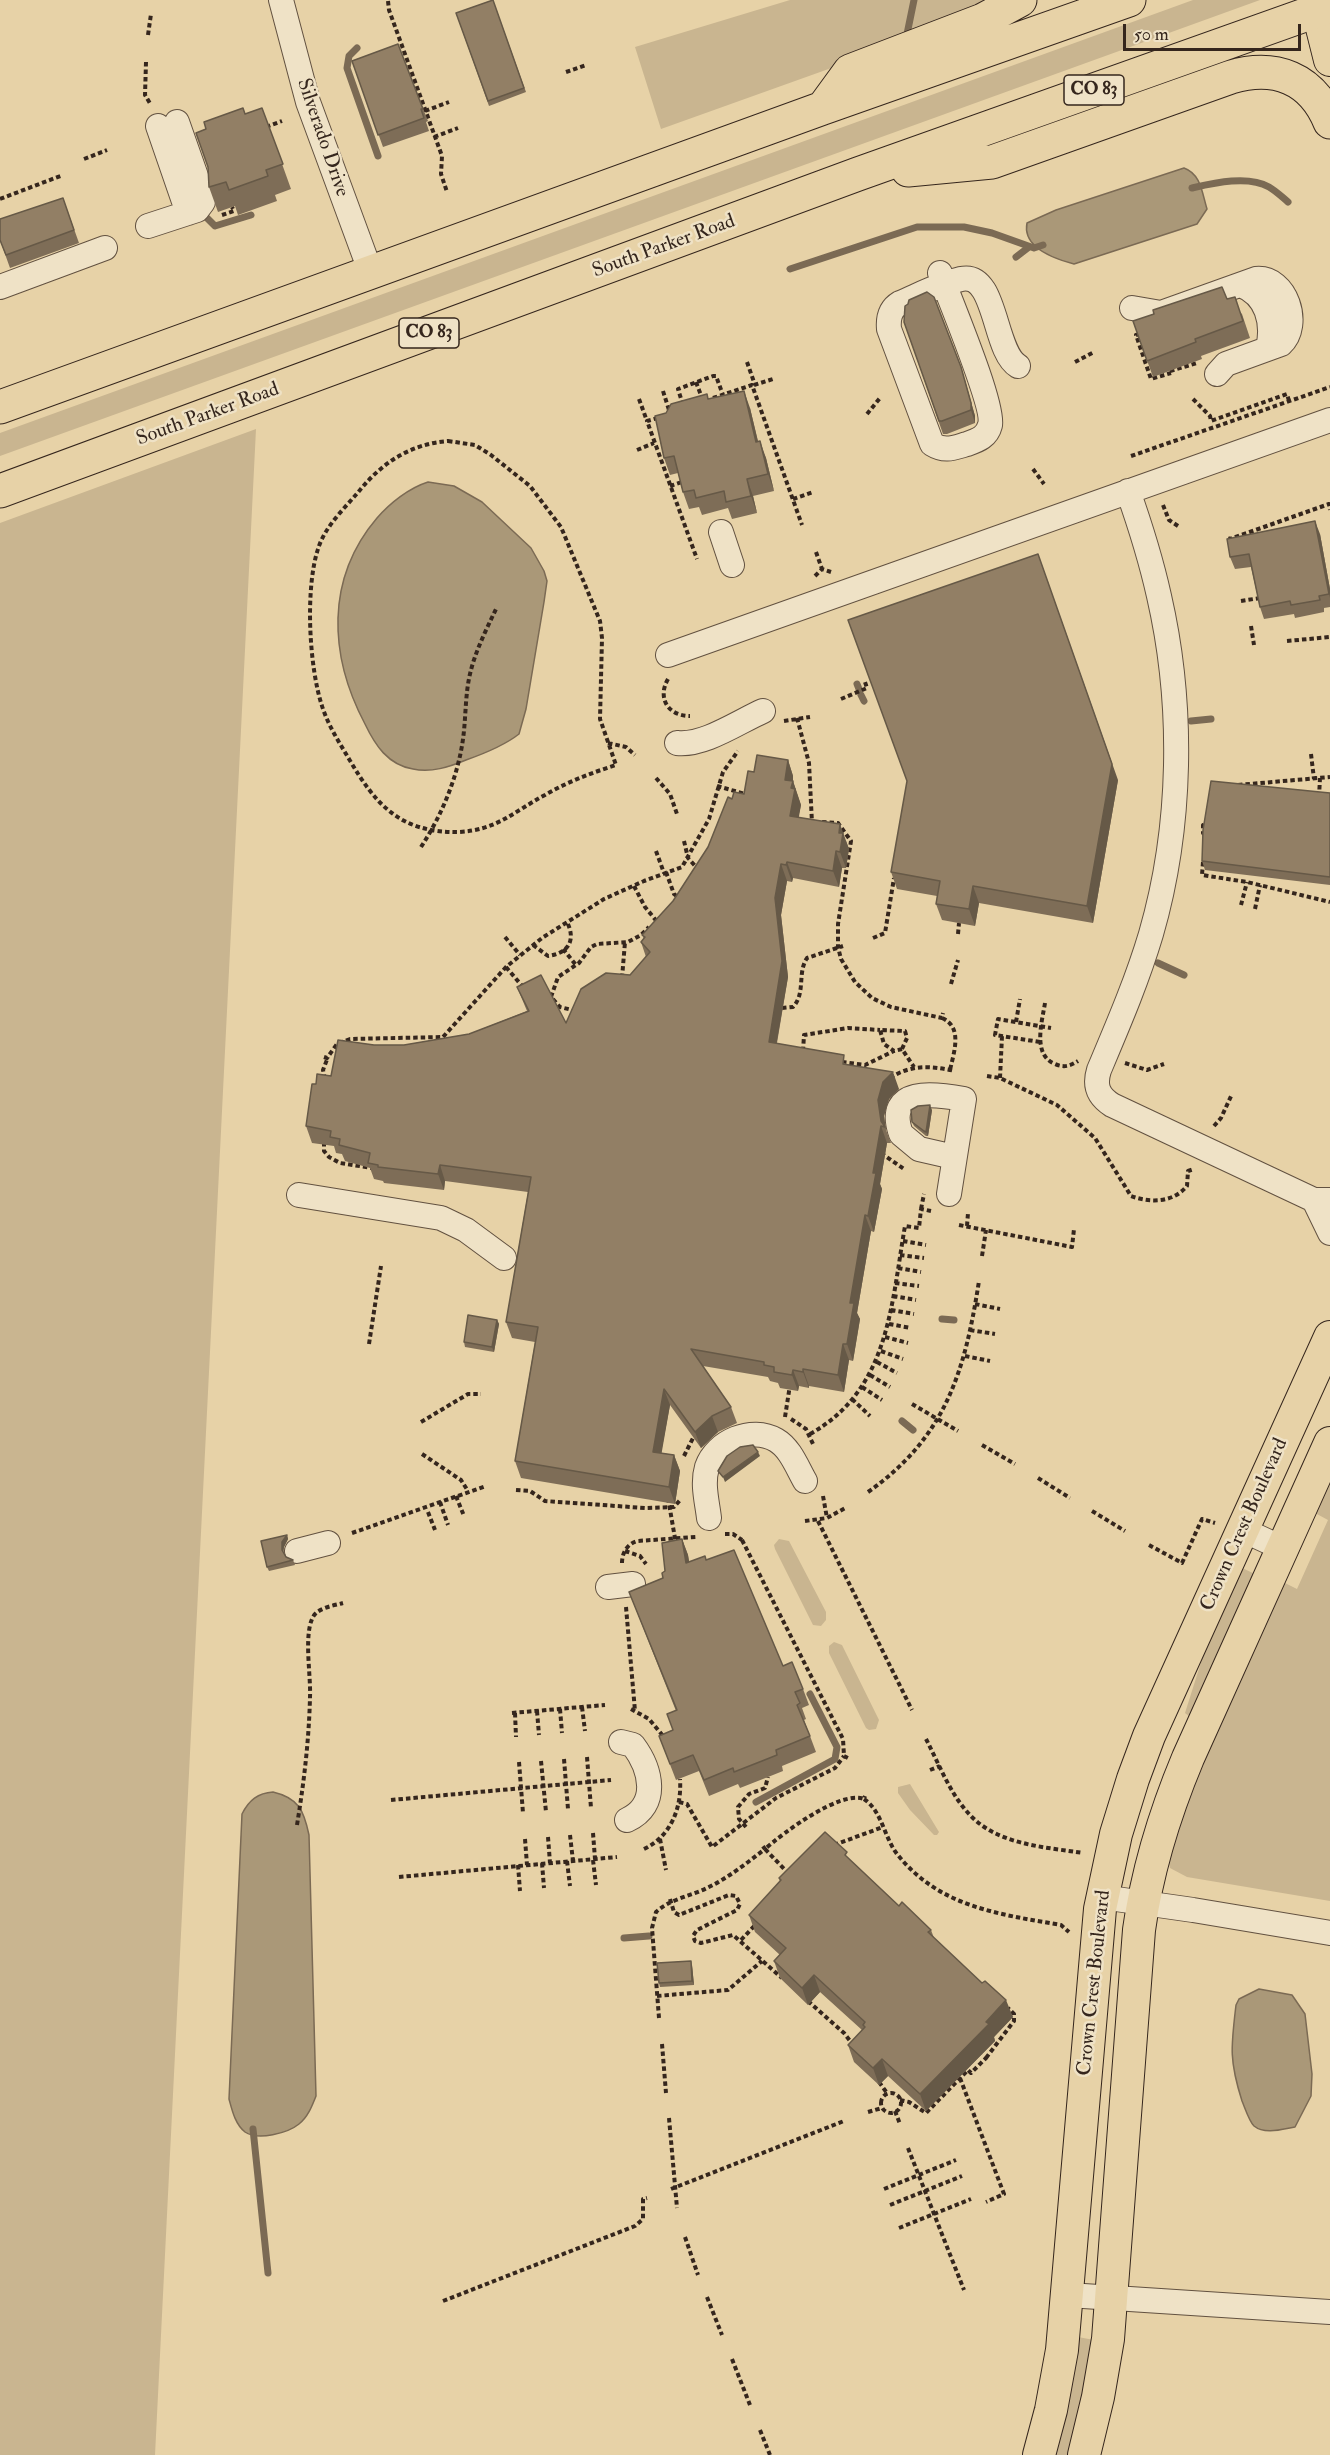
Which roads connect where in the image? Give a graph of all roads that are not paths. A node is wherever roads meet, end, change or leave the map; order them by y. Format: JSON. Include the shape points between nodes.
{"nodes":[{"id":1,"x":281,"y":0,"type":"edge"},
{"id":2,"x":1020,"y":0,"type":"edge"},
{"id":3,"x":1129,"y":0,"type":"edge"},
{"id":4,"x":1320,"y":6,"type":"edge"},
{"id":5,"x":1330,"y":60,"type":"edge"},
{"id":6,"x":823,"y":108,"type":"junction"},
{"id":7,"x":165,"y":120,"type":"road end"},
{"id":8,"x":1330,"y":122,"type":"edge"},
{"id":9,"x":858,"y":174,"type":"junction"},
{"id":10,"x":148,"y":226,"type":"dead end"},
{"id":11,"x":105,"y":248,"type":"dead end"},
{"id":12,"x":371,"y":273,"type":"junction"},
{"id":13,"x":942,"y":279,"type":"junction"},
{"id":14,"x":0,"y":287,"type":"edge"},
{"id":15,"x":1132,"y":308,"type":"dead end"},
{"id":16,"x":1018,"y":366,"type":"dead end"},
{"id":17,"x":1217,"y":374,"type":"dead end"},
{"id":18,"x":0,"y":408,"type":"edge"},
{"id":19,"x":1330,"y":420,"type":"edge"},
{"id":20,"x":0,"y":491,"type":"edge"},
{"id":21,"x":1128,"y":491,"type":"junction"},
{"id":22,"x":721,"y":532,"type":"dead end"},
{"id":23,"x":732,"y":565,"type":"dead end"},
{"id":24,"x":670,"y":665,"type":"road end"},
{"id":25,"x":771,"y":717,"type":"road end"},
{"id":26,"x":677,"y":743,"type":"dead end"},
{"id":27,"x":954,"y":1157,"type":"junction"},
{"id":28,"x":949,"y":1194,"type":"dead end"},
{"id":29,"x":299,"y":1195,"type":"dead end"},
{"id":30,"x":1322,"y":1200,"type":"edge"},
{"id":31,"x":1330,"y":1233,"type":"edge"},
{"id":32,"x":504,"y":1258,"type":"dead end"},
{"id":33,"x":1330,"y":1337,"type":"edge"},
{"id":34,"x":1330,"y":1443,"type":"edge"},
{"id":35,"x":814,"y":1488,"type":"road end"},
{"id":36,"x":1229,"y":1527,"type":"junction"},
{"id":37,"x":712,"y":1529,"type":"road end"},
{"id":38,"x":328,"y":1543,"type":"dead end"},
{"id":39,"x":1282,"y":1548,"type":"junction"},
{"id":40,"x":297,"y":1551,"type":"dead end"},
{"id":41,"x":621,"y":1742,"type":"dead end"},
{"id":42,"x":627,"y":1820,"type":"dead end"},
{"id":43,"x":1102,"y":1897,"type":"junction"},
{"id":44,"x":1144,"y":1903,"type":"junction"},
{"id":45,"x":1330,"y":1933,"type":"edge"},
{"id":46,"x":1068,"y":2295,"type":"junction"},
{"id":47,"x":1112,"y":2297,"type":"junction"},
{"id":48,"x":1330,"y":2312,"type":"edge"},
{"id":49,"x":1039,"y":2455,"type":"edge"},
{"id":50,"x":1084,"y":2455,"type":"edge"}],
"edges":[{"from":1,"to":12,"type":"street","name":"Silverado Drive","via":[[308,102]]},
{"from":2,"to":6,"type":"highway","via":[[983,20],[850,71]]},
{"from":3,"to":6,"type":"highway"},
{"from":4,"to":5,"type":"main road"},
{"from":4,"to":9,"type":"highway","name":"South Parker Road","number":"CO 83"},
{"from":6,"to":12,"type":"highway"},
{"from":7,"to":10,"type":"street","via":[[193,211]]},
{"from":8,"to":9,"type":"highway","via":[[1314,95],[1294,79],[1252,72],[992,162]]},
{"from":9,"to":20,"type":"highway","name":"South Parker Road","number":"CO 83"},
{"from":11,"to":14,"type":"street"},
{"from":12,"to":18,"type":"highway"},
{"from":13,"to":13,"type":"street","via":[[896,305],[889,324],[930,440],[946,450],[982,437],[988,431],[991,416]]},
{"from":13,"to":16,"type":"street","via":[[964,279],[981,285],[1006,352]]},
{"from":15,"to":17,"type":"street","via":[[1161,313],[1256,279],[1278,287],[1291,316],[1285,341],[1226,364]]},
{"from":19,"to":21,"type":"street"},
{"from":21,"to":24,"type":"street"},
{"from":21,"to":30,"type":"street","via":[[1155,576],[1168,644],[1175,711],[1174,792],[1165,871],[1151,932],[1133,991],[1096,1084],[1112,1105]]},
{"from":22,"to":23,"type":"street"},
{"from":25,"to":26,"type":"street","via":[[703,740]]},
{"from":27,"to":27,"type":"street","via":[[964,1099],[932,1093],[906,1100],[898,1114],[899,1130],[908,1142],[926,1152]]},
{"from":27,"to":28,"type":"street"},
{"from":29,"to":32,"type":"street","via":[[441,1218],[466,1230]]},
{"from":30,"to":31,"type":"street"},
{"from":33,"to":36,"type":"main road","name":"Crown Crest Boulevard"},
{"from":34,"to":39,"type":"main road","name":"Crown Crest Boulevard"},
{"from":35,"to":37,"type":"street","via":[[776,1440],[757,1434],[736,1438],[716,1452],[708,1466],[705,1486]]},
{"from":36,"to":39,"type":"street"},
{"from":36,"to":43,"type":"main road","name":"Crown Crest Boulevard","via":[[1142,1754],[1116,1834]]},
{"from":38,"to":40,"type":"street"},
{"from":39,"to":44,"type":"main road","name":"Crown Crest Boulevard","via":[[1182,1773],[1157,1845]]},
{"from":41,"to":42,"type":"street","via":[[633,1745],[648,1779],[645,1806]]},
{"from":43,"to":44,"type":"street"},
{"from":43,"to":46,"type":"main road","name":"Crown Crest Boulevard"},
{"from":44,"to":45,"type":"street"},
{"from":44,"to":47,"type":"main road","name":"Crown Crest Boulevard"},
{"from":46,"to":47,"type":"street"},
{"from":46,"to":49,"type":"main road","name":"Crown Crest Boulevard","via":[[1059,2372]]},
{"from":47,"to":48,"type":"street"},
{"from":47,"to":50,"type":"main road","name":"Crown Crest Boulevard","via":[[1102,2377]]}]}
